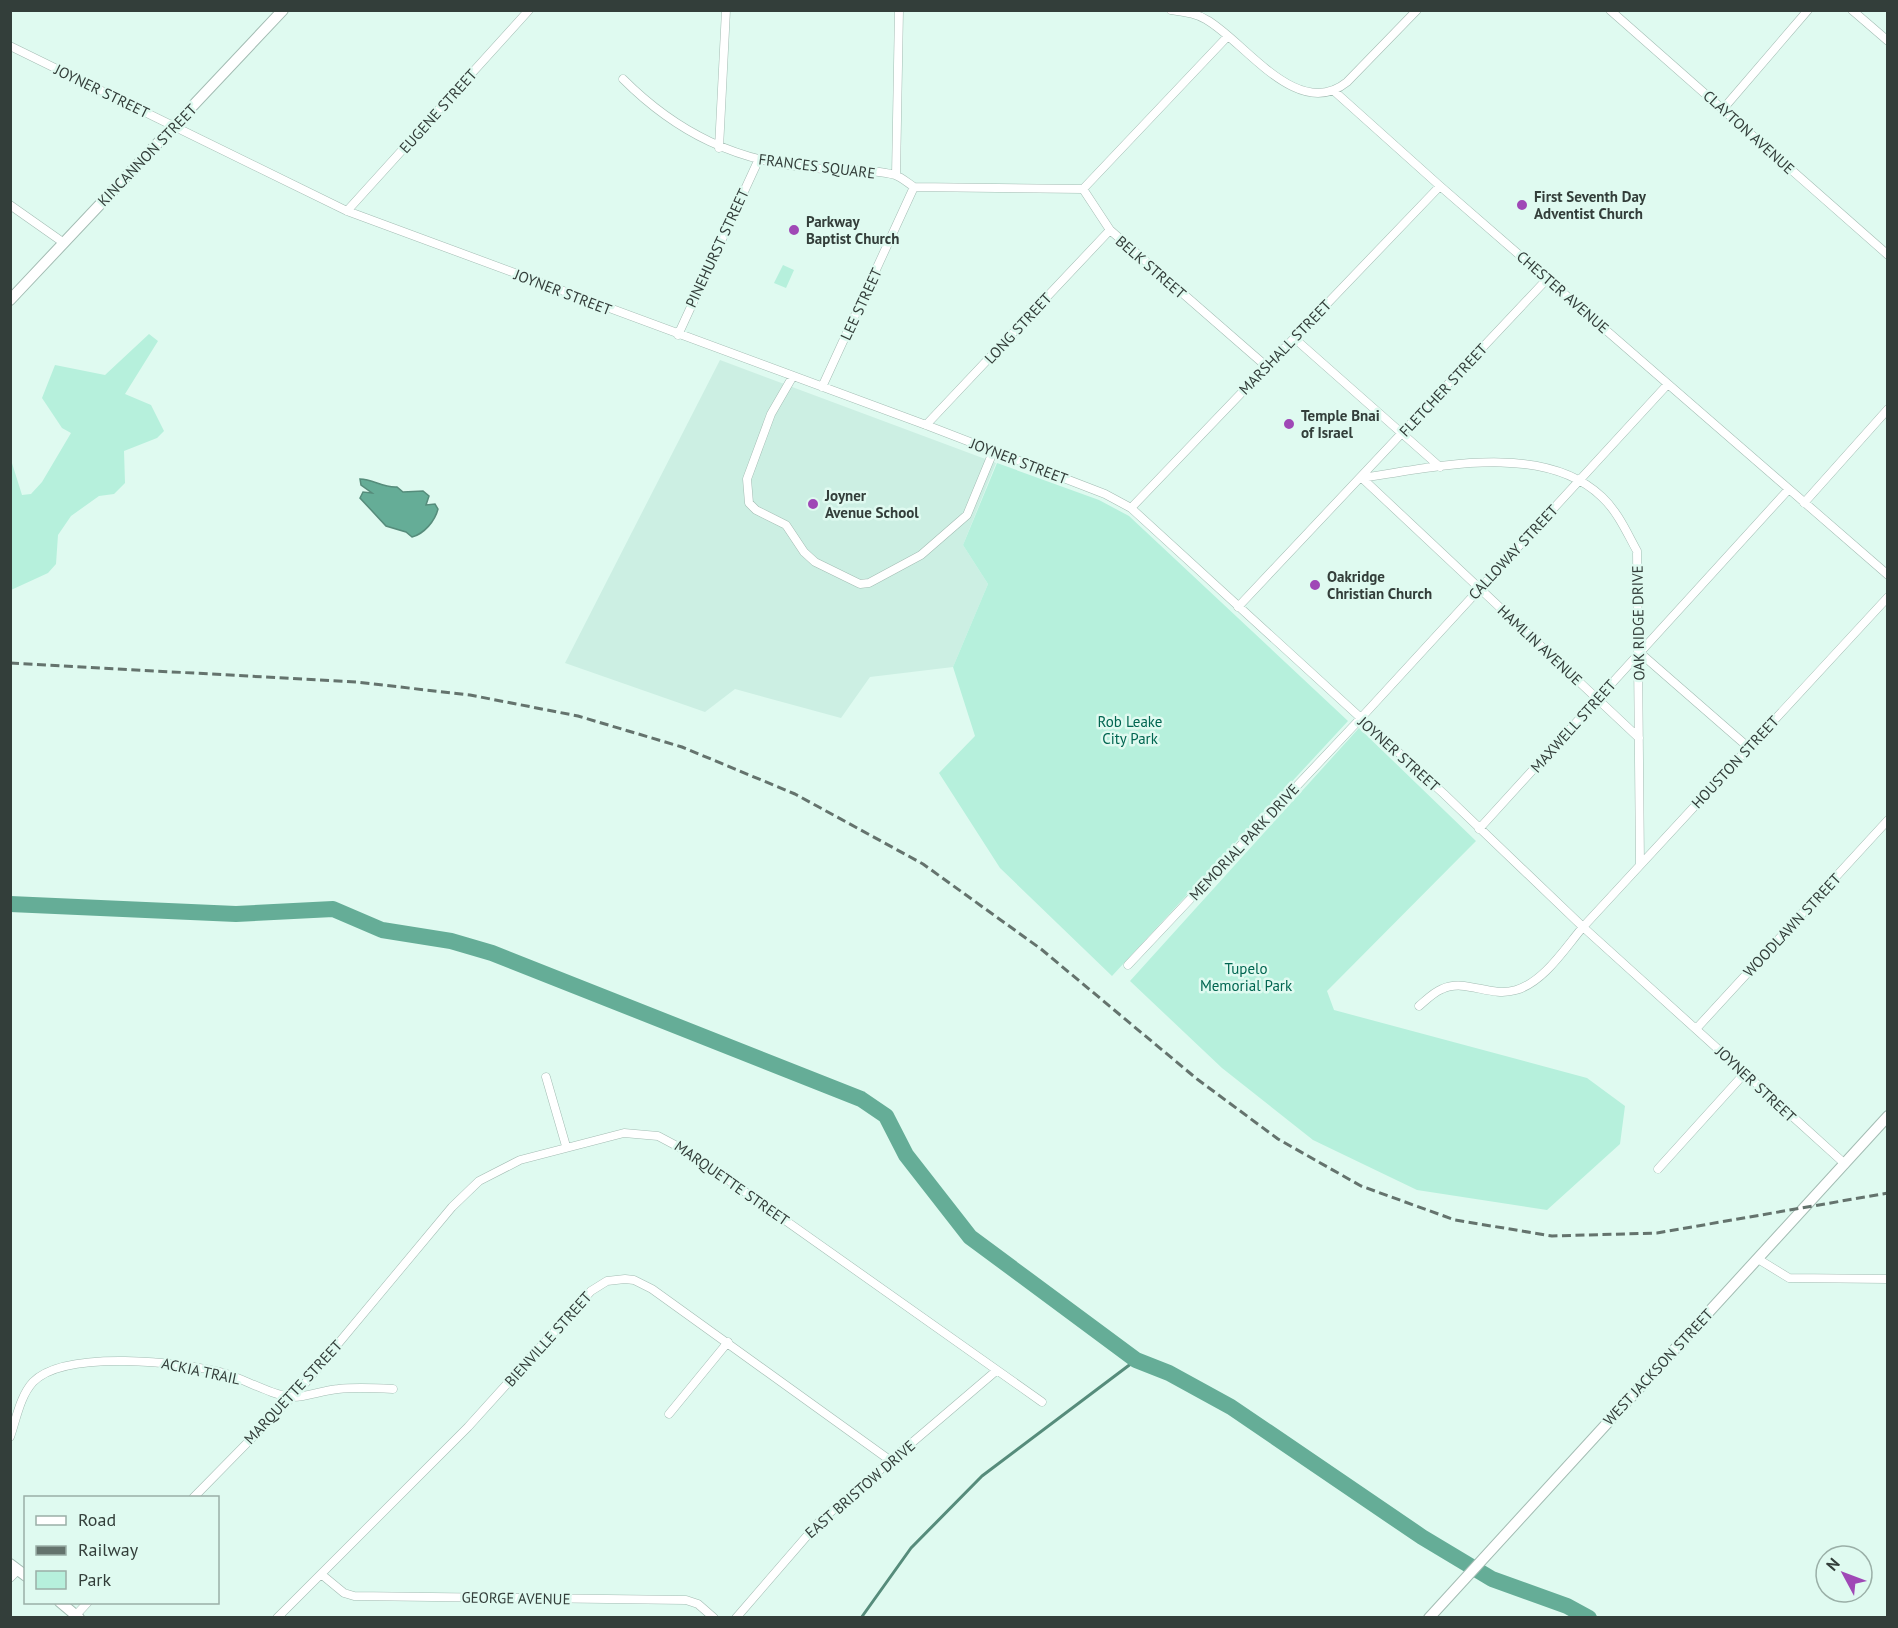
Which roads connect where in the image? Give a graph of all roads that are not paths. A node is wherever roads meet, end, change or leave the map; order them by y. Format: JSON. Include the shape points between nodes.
{"nodes":[{"id":1,"x":283,"y":10,"type":"edge"},
{"id":2,"x":529,"y":10,"type":"edge"},
{"id":3,"x":726,"y":10,"type":"edge"},
{"id":4,"x":898,"y":10,"type":"edge"},
{"id":5,"x":1171,"y":10,"type":"edge"},
{"id":6,"x":1418,"y":10,"type":"edge"},
{"id":7,"x":1610,"y":10,"type":"edge"},
{"id":8,"x":1808,"y":10,"type":"edge"},
{"id":9,"x":1852,"y":10,"type":"edge"},
{"id":10,"x":1228,"y":36,"type":"junction"},
{"id":11,"x":1887,"y":41,"type":"edge"},
{"id":12,"x":10,"y":46,"type":"edge"},
{"id":13,"x":623,"y":79,"type":"dead end"},
{"id":14,"x":1334,"y":91,"type":"junction"},
{"id":15,"x":1723,"y":109,"type":"junction"},
{"id":16,"x":174,"y":127,"type":"junction"},
{"id":17,"x":719,"y":148,"type":"junction"},
{"id":18,"x":758,"y":161,"type":"junction"},
{"id":19,"x":896,"y":175,"type":"junction"},
{"id":20,"x":1440,"y":186,"type":"junction"},
{"id":21,"x":914,"y":187,"type":"junction"},
{"id":22,"x":1083,"y":189,"type":"junction"},
{"id":23,"x":10,"y":205,"type":"edge"},
{"id":24,"x":347,"y":211,"type":"junction"},
{"id":25,"x":1110,"y":230,"type":"junction"},
{"id":26,"x":64,"y":243,"type":"junction"},
{"id":27,"x":1887,"y":255,"type":"edge"},
{"id":28,"x":1548,"y":278,"type":"junction"},
{"id":29,"x":10,"y":300,"type":"edge"},
{"id":30,"x":678,"y":335,"type":"junction"},
{"id":31,"x":1294,"y":338,"type":"junction"},
{"id":32,"x":1266,"y":366,"type":"junction"},
{"id":33,"x":793,"y":376,"type":"junction"},
{"id":34,"x":1667,"y":385,"type":"junction"},
{"id":35,"x":822,"y":387,"type":"junction"},
{"id":36,"x":1887,"y":409,"type":"edge"},
{"id":37,"x":926,"y":425,"type":"junction"},
{"id":38,"x":1401,"y":434,"type":"junction"},
{"id":39,"x":993,"y":452,"type":"junction"},
{"id":40,"x":1440,"y":466,"type":"junction"},
{"id":41,"x":1362,"y":478,"type":"junction"},
{"id":42,"x":1580,"y":480,"type":"junction"},
{"id":43,"x":1788,"y":490,"type":"junction"},
{"id":44,"x":1804,"y":503,"type":"junction"},
{"id":45,"x":1131,"y":507,"type":"junction"},
{"id":46,"x":1887,"y":574,"type":"edge"},
{"id":47,"x":1480,"y":588,"type":"junction"},
{"id":48,"x":1887,"y":597,"type":"edge"},
{"id":49,"x":1238,"y":607,"type":"junction"},
{"id":50,"x":1639,"y":652,"type":"junction"},
{"id":51,"x":1598,"y":699,"type":"junction"},
{"id":52,"x":1360,"y":719,"type":"junction"},
{"id":53,"x":1639,"y":738,"type":"junction"},
{"id":54,"x":1748,"y":747,"type":"junction"},
{"id":55,"x":1887,"y":820,"type":"edge"},
{"id":56,"x":1479,"y":830,"type":"junction"},
{"id":57,"x":1640,"y":866,"type":"junction"},
{"id":58,"x":1583,"y":927,"type":"junction"},
{"id":59,"x":1128,"y":965,"type":"dead end"},
{"id":60,"x":1419,"y":1006,"type":"dead end"},
{"id":61,"x":1696,"y":1029,"type":"junction"},
{"id":62,"x":1744,"y":1074,"type":"junction"},
{"id":63,"x":546,"y":1077,"type":"dead end"},
{"id":64,"x":1887,"y":1116,"type":"edge"},
{"id":65,"x":566,"y":1146,"type":"junction"},
{"id":66,"x":1845,"y":1164,"type":"junction"},
{"id":67,"x":1658,"y":1169,"type":"dead end"},
{"id":68,"x":1758,"y":1259,"type":"junction"},
{"id":69,"x":1887,"y":1279,"type":"edge"},
{"id":70,"x":729,"y":1342,"type":"junction"},
{"id":71,"x":996,"y":1371,"type":"junction"},
{"id":72,"x":393,"y":1389,"type":"dead end"},
{"id":73,"x":293,"y":1397,"type":"junction"},
{"id":74,"x":1042,"y":1402,"type":"dead end"},
{"id":75,"x":669,"y":1414,"type":"dead end"},
{"id":76,"x":10,"y":1437,"type":"edge"},
{"id":77,"x":891,"y":1461,"type":"junction"},
{"id":78,"x":193,"y":1496,"type":"edge"},
{"id":79,"x":321,"y":1574,"type":"junction"},
{"id":80,"x":63,"y":1604,"type":"edge"},
{"id":81,"x":78,"y":1616,"type":"edge"},
{"id":82,"x":277,"y":1617,"type":"edge"},
{"id":83,"x":714,"y":1617,"type":"edge"},
{"id":84,"x":736,"y":1617,"type":"edge"},
{"id":85,"x":1429,"y":1617,"type":"edge"}],
"edges":[{"from":1,"to":16,"type":"street","name":"KINCANNON STREET"},
{"from":2,"to":24,"type":"street","name":"EUGENE STREET"},
{"from":3,"to":17,"type":"street"},
{"from":4,"to":19,"type":"street","name":"FRANCES SQUARE"},
{"from":5,"to":10,"type":"street","via":[[1201,16]]},
{"from":6,"to":14,"type":"street"},
{"from":7,"to":15,"type":"street","name":"CLAYTON AVENUE"},
{"from":8,"to":15,"type":"street"},
{"from":9,"to":11,"type":"street"},
{"from":10,"to":14,"type":"street","via":[[1296,89]]},
{"from":10,"to":22,"type":"street"},
{"from":12,"to":16,"type":"street","name":"JOYNER STREET"},
{"from":13,"to":17,"type":"street","name":"FRANCES SQUARE","via":[[662,112]]},
{"from":14,"to":20,"type":"street","name":"CHESTER AVENUE"},
{"from":15,"to":27,"type":"street","name":"CLAYTON AVENUE"},
{"from":16,"to":24,"type":"street","name":"JOYNER STREET"},
{"from":16,"to":26,"type":"street","name":"KINCANNON STREET"},
{"from":17,"to":18,"type":"street","name":"FRANCES SQUARE"},
{"from":18,"to":19,"type":"street","name":"FRANCES SQUARE"},
{"from":18,"to":30,"type":"street","name":"PINEHURST STREET"},
{"from":19,"to":21,"type":"street"},
{"from":20,"to":28,"type":"street","name":"CHESTER AVENUE"},
{"from":20,"to":31,"type":"street","name":"MARSHALL STREET"},
{"from":21,"to":22,"type":"street"},
{"from":21,"to":35,"type":"street","name":"LEE STREET"},
{"from":22,"to":25,"type":"street","name":"BELK STREET"},
{"from":23,"to":26,"type":"street"},
{"from":24,"to":30,"type":"street","name":"JOYNER STREET"},
{"from":25,"to":32,"type":"street","name":"BELK STREET"},
{"from":25,"to":37,"type":"street","name":"LONG STREET"},
{"from":26,"to":29,"type":"street","name":"KINCANNON STREET"},
{"from":28,"to":34,"type":"street","name":"CHESTER AVENUE"},
{"from":28,"to":38,"type":"street","name":"FLETCHER STREET"},
{"from":30,"to":33,"type":"street","name":"JOYNER STREET"},
{"from":31,"to":32,"type":"street","name":"MARSHALL STREET"},
{"from":31,"to":38,"type":"street"},
{"from":32,"to":45,"type":"street","name":"MARSHALL STREET"},
{"from":33,"to":35,"type":"street","name":"JOYNER STREET"},
{"from":33,"to":39,"type":"street","via":[[771,414],[751,468],[746,491],[749,503],[794,532],[804,552],[815,562],[860,584],[921,555],[967,515]]},
{"from":34,"to":42,"type":"street","name":"CALLOWAY STREET"},
{"from":34,"to":43,"type":"street","name":"CHESTER AVENUE"},
{"from":35,"to":37,"type":"street","name":"JOYNER STREET"},
{"from":36,"to":44,"type":"street"},
{"from":37,"to":39,"type":"street","name":"JOYNER STREET"},
{"from":38,"to":40,"type":"street"},
{"from":38,"to":41,"type":"street","name":"FLETCHER STREET"},
{"from":39,"to":45,"type":"street","name":"JOYNER STREET"},
{"from":40,"to":41,"type":"street","name":"OAK RIDGE DRIVE"},
{"from":40,"to":42,"type":"street","name":"OAK RIDGE DRIVE","via":[[1511,462],[1548,468]]},
{"from":41,"to":47,"type":"street","name":"HAMLIN AVENUE"},
{"from":41,"to":49,"type":"street","name":"FLETCHER STREET"},
{"from":42,"to":47,"type":"street","name":"CALLOWAY STREET"},
{"from":42,"to":50,"type":"street","name":"OAK RIDGE DRIVE","via":[[1603,498],[1637,551]]},
{"from":43,"to":44,"type":"street","name":"CHESTER AVENUE"},
{"from":43,"to":50,"type":"street","name":"MAXWELL STREET"},
{"from":44,"to":46,"type":"street","name":"CHESTER AVENUE"},
{"from":45,"to":49,"type":"street","name":"JOYNER STREET"},
{"from":47,"to":51,"type":"street","name":"HAMLIN AVENUE"},
{"from":47,"to":52,"type":"street","name":"CALLOWAY STREET"},
{"from":48,"to":54,"type":"street","name":"HOUSTON STREET"},
{"from":49,"to":52,"type":"street","name":"JOYNER STREET"},
{"from":50,"to":51,"type":"street","name":"MAXWELL STREET"},
{"from":50,"to":53,"type":"street","name":"OAK RIDGE DRIVE"},
{"from":50,"to":54,"type":"street"},
{"from":51,"to":53,"type":"street","name":"HAMLIN AVENUE"},
{"from":51,"to":56,"type":"street","name":"MAXWELL STREET"},
{"from":52,"to":56,"type":"street","name":"JOYNER STREET"},
{"from":52,"to":59,"type":"street","name":"MEMORIAL PARK DRIVE"},
{"from":53,"to":57,"type":"street","name":"OAK RIDGE DRIVE"},
{"from":54,"to":57,"type":"street","name":"HOUSTON STREET"},
{"from":55,"to":61,"type":"street","name":"WOODLAWN STREET"},
{"from":56,"to":58,"type":"street","name":"JOYNER STREET"},
{"from":57,"to":58,"type":"street","name":"HOUSTON STREET"},
{"from":58,"to":60,"type":"street","name":"HOUSTON STREET","via":[[1542,975],[1516,990],[1491,992],[1461,984],[1442,989]]},
{"from":58,"to":61,"type":"street","name":"JOYNER STREET"},
{"from":61,"to":62,"type":"street","name":"JOYNER STREET"},
{"from":62,"to":66,"type":"street","name":"JOYNER STREET"},
{"from":62,"to":67,"type":"street"},
{"from":63,"to":65,"type":"street"},
{"from":64,"to":66,"type":"street","name":"WEST JACKSON STREET"},
{"from":65,"to":71,"type":"street","name":"MARQUETTE STREET","via":[[624,1132],[648,1133],[668,1140]]},
{"from":65,"to":73,"type":"street","name":"MARQUETTE STREET","via":[[507,1165],[469,1189]]},
{"from":66,"to":68,"type":"street","name":"WEST JACKSON STREET"},
{"from":68,"to":69,"type":"street","via":[[1789,1278]]},
{"from":68,"to":85,"type":"street","name":"WEST JACKSON STREET"},
{"from":70,"to":75,"type":"street"},
{"from":70,"to":77,"type":"street","name":"BIENVILLE STREET"},
{"from":70,"to":79,"type":"street","name":"BIENVILLE STREET","via":[[642,1283],[615,1279],[599,1286],[582,1299],[468,1427]]},
{"from":71,"to":74,"type":"street","name":"MARQUETTE STREET"},
{"from":71,"to":77,"type":"street","name":"EAST BRISTOW DRIVE"},
{"from":72,"to":73,"type":"street","via":[[340,1388]]},
{"from":73,"to":76,"type":"street","name":"ACKIA TRAIL","via":[[224,1373],[173,1362],[139,1360],[72,1366],[50,1372],[32,1383]]},
{"from":73,"to":78,"type":"street","name":"MARQUETTE STREET"},
{"from":77,"to":84,"type":"street","name":"EAST BRISTOW DRIVE","via":[[819,1522]]},
{"from":79,"to":82,"type":"street","name":"BIENVILLE STREET"},
{"from":79,"to":83,"type":"street","name":"GEORGE AVENUE","via":[[344,1593],[354,1596],[686,1600]]},
{"from":80,"to":81,"type":"street"}]}
